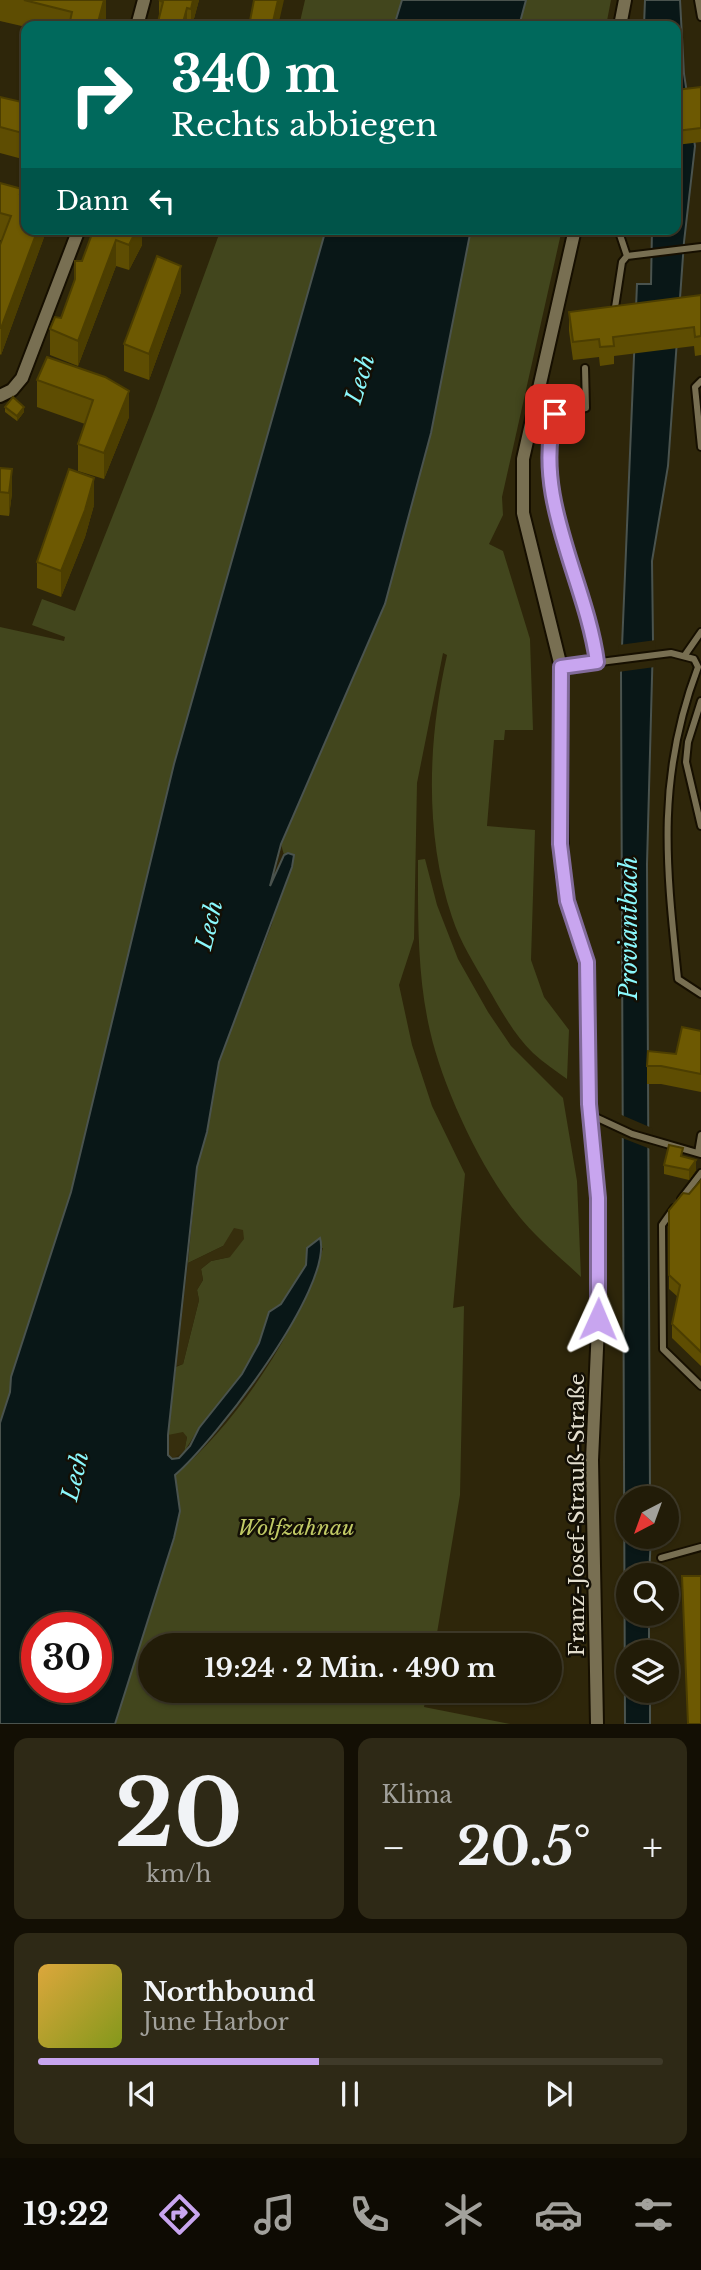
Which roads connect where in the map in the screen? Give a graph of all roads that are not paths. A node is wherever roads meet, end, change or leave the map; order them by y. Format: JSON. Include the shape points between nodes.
{"nodes":[{"id":1,"x":143,"y":0,"type":"edge"},
{"id":2,"x":625,"y":0,"type":"edge"},
{"id":3,"x":698,"y":0,"type":"edge"},
{"id":4,"x":701,"y":17,"type":"edge"},
{"id":5,"x":138,"y":21,"type":"edge"},
{"id":6,"x":621,"y":21,"type":"edge"},
{"id":7,"x":77,"y":235,"type":"edge"},
{"id":8,"x":574,"y":235,"type":"edge"},
{"id":9,"x":620,"y":235,"type":"edge"},
{"id":10,"x":699,"y":247,"type":"edge"},
{"id":11,"x":627,"y":256,"type":"junction"},
{"id":12,"x":603,"y":318,"type":"edge"},
{"id":13,"x":585,"y":368,"type":"dead end"},
{"id":14,"x":701,"y":382,"type":"edge"},
{"id":15,"x":0,"y":396,"type":"edge"},
{"id":16,"x":701,"y":447,"type":"edge"},
{"id":17,"x":701,"y":632,"type":"edge"},
{"id":18,"x":685,"y":655,"type":"junction"},
{"id":19,"x":597,"y":662,"type":"junction"},
{"id":20,"x":561,"y":667,"type":"junction"},
{"id":21,"x":699,"y":669,"type":"edge"},
{"id":22,"x":701,"y":701,"type":"edge"},
{"id":23,"x":701,"y":827,"type":"edge"},
{"id":24,"x":701,"y":994,"type":"edge"},
{"id":25,"x":589,"y":1114,"type":"junction"},
{"id":26,"x":701,"y":1135,"type":"edge"},
{"id":27,"x":699,"y":1154,"type":"edge"},
{"id":28,"x":701,"y":1172,"type":"edge"},
{"id":29,"x":701,"y":1386,"type":"edge"},
{"id":30,"x":701,"y":1547,"type":"edge"},
{"id":31,"x":661,"y":1558,"type":"dead end"},
{"id":32,"x":597,"y":1724,"type":"edge"}],
"edges":[{"from":1,"to":5,"type":"street"},
{"from":2,"to":6,"type":"street"},
{"from":3,"to":4,"type":"lane"},
{"from":7,"to":15,"type":"street","via":[[28,367],[12,390]]},
{"from":8,"to":20,"type":"street","name":"Franz-Josef-Strauß-Straße","via":[[523,459],[523,513]]},
{"from":9,"to":11,"type":"lane"},
{"from":10,"to":11,"type":"lane"},
{"from":11,"to":12,"type":"lane","via":[[622,262],[614,316]]},
{"from":13,"to":19,"type":"lane","via":[[586,408],[555,414],[548,454],[554,502],[592,628]]},
{"from":14,"to":16,"type":"lane","via":[[695,387]]},
{"from":17,"to":18,"type":"lane"},
{"from":18,"to":19,"type":"lane"},
{"from":18,"to":21,"type":"lane","via":[[694,659]]},
{"from":19,"to":20,"type":"lane"},
{"from":20,"to":25,"type":"street","name":"Franz-Josef-Strauß-Straße","via":[[560,844],[567,901],[587,962]]},
{"from":21,"to":24,"type":"lane","via":[[671,763],[666,864],[678,978]]},
{"from":22,"to":23,"type":"lane","via":[[686,762]]},
{"from":25,"to":27,"type":"lane","via":[[664,1145]]},
{"from":25,"to":32,"type":"street","name":"Franz-Josef-Strauß-Straße","via":[[598,1211],[592,1460]]},
{"from":26,"to":27,"type":"lane"},
{"from":28,"to":29,"type":"lane","via":[[662,1225],[663,1349]]},
{"from":30,"to":31,"type":"lane"}]}
